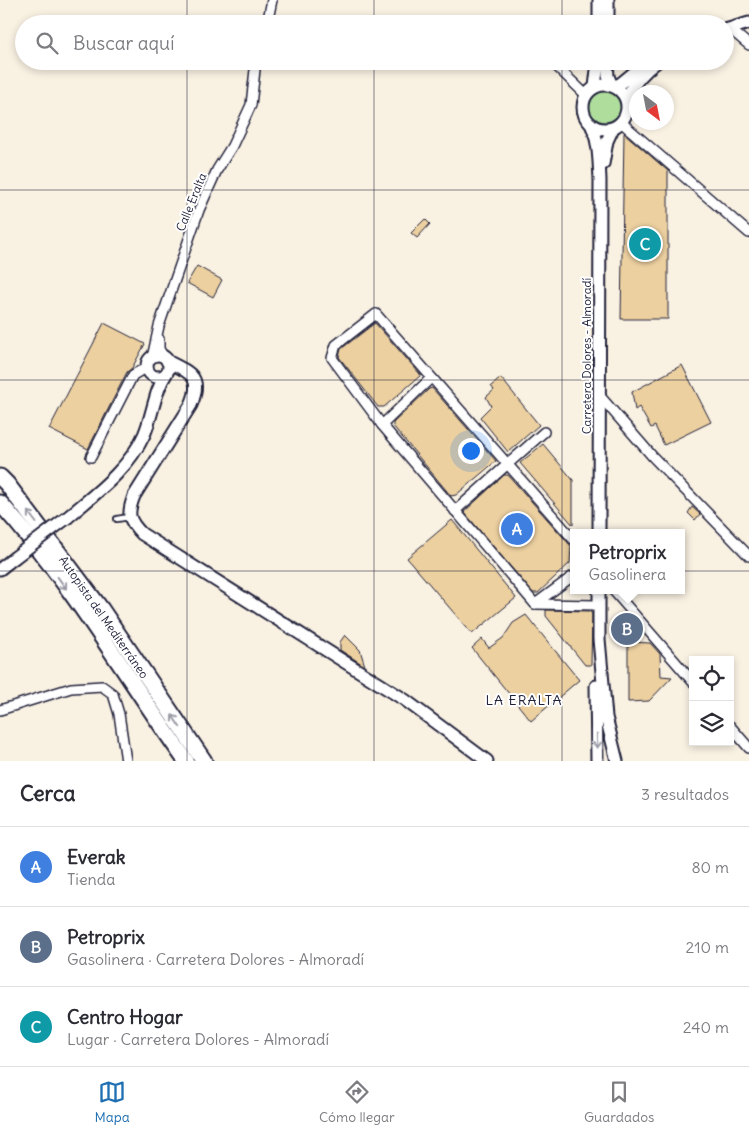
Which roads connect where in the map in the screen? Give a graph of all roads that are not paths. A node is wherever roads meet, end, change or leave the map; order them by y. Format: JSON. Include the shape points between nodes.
{"nodes":[{"id":1,"x":272,"y":0,"type":"edge"},
{"id":2,"x":599,"y":0,"type":"edge"},
{"id":3,"x":608,"y":0,"type":"edge"},
{"id":4,"x":269,"y":15,"type":"edge"},
{"id":5,"x":599,"y":15,"type":"edge"},
{"id":6,"x":608,"y":15,"type":"edge"},
{"id":7,"x":749,"y":23,"type":"edge"},
{"id":8,"x":734,"y":27,"type":"edge"},
{"id":9,"x":734,"y":34,"type":"edge"},
{"id":10,"x":749,"y":45,"type":"edge"},
{"id":11,"x":255,"y":70,"type":"edge"},
{"id":12,"x":563,"y":70,"type":"edge"},
{"id":13,"x":596,"y":70,"type":"edge"},
{"id":14,"x":608,"y":70,"type":"edge"},
{"id":15,"x":636,"y":70,"type":"edge"},
{"id":16,"x":645,"y":70,"type":"edge"},
{"id":17,"x":613,"y":86,"type":"junction"},
{"id":18,"x":591,"y":91,"type":"junction"},
{"id":19,"x":626,"y":98,"type":"junction"},
{"id":20,"x":591,"y":124,"type":"junction"},
{"id":21,"x":617,"y":125,"type":"junction"},
{"id":22,"x":600,"y":180,"type":"junction"},
{"id":23,"x":749,"y":234,"type":"edge"},
{"id":24,"x":159,"y":326,"type":"junction"},
{"id":25,"x":166,"y":366,"type":"junction"},
{"id":26,"x":150,"y":367,"type":"junction"},
{"id":27,"x":431,"y":378,"type":"junction"},
{"id":28,"x":599,"y":395,"type":"junction"},
{"id":29,"x":155,"y":402,"type":"junction"},
{"id":30,"x":382,"y":425,"type":"junction"},
{"id":31,"x":544,"y":432,"type":"dead end"},
{"id":32,"x":91,"y":457,"type":"dead end"},
{"id":33,"x":508,"y":464,"type":"junction"},
{"id":34,"x":0,"y":477,"type":"edge"},
{"id":35,"x":0,"y":503,"type":"edge"},
{"id":36,"x":455,"y":511,"type":"junction"},
{"id":37,"x":130,"y":517,"type":"junction"},
{"id":38,"x":116,"y":519,"type":"dead end"},
{"id":39,"x":599,"y":529,"type":"edge"},
{"id":40,"x":570,"y":536,"type":"edge"},
{"id":41,"x":749,"y":556,"type":"edge"},
{"id":42,"x":0,"y":569,"type":"edge"},
{"id":43,"x":570,"y":578,"type":"edge"},
{"id":44,"x":599,"y":594,"type":"edge"},
{"id":45,"x":616,"y":594,"type":"edge"},
{"id":46,"x":535,"y":604,"type":"junction"},
{"id":47,"x":599,"y":605,"type":"junction"},
{"id":48,"x":600,"y":640,"type":"junction"},
{"id":49,"x":689,"y":677,"type":"edge"},
{"id":50,"x":0,"y":710,"type":"edge"},
{"id":51,"x":734,"y":731,"type":"edge"},
{"id":52,"x":749,"y":748,"type":"edge"},
{"id":53,"x":185,"y":760,"type":"edge"},
{"id":54,"x":126,"y":761,"type":"edge"},
{"id":55,"x":204,"y":761,"type":"edge"},
{"id":56,"x":487,"y":761,"type":"edge"},
{"id":57,"x":596,"y":761,"type":"edge"},
{"id":58,"x":617,"y":761,"type":"edge"}],
"edges":[{"from":1,"to":4,"type":"street"},
{"from":2,"to":5,"type":"main road"},
{"from":3,"to":6,"type":"main road"},
{"from":7,"to":8,"type":"main road"},
{"from":9,"to":10,"type":"street"},
{"from":11,"to":24,"type":"street","name":"Calle Eralta","via":[[252,105],[199,210]]},
{"from":12,"to":18,"type":"street"},
{"from":13,"to":18,"type":"main road"},
{"from":14,"to":17,"type":"main road"},
{"from":15,"to":17,"type":"main road"},
{"from":16,"to":19,"type":"main road"},
{"from":17,"to":18,"type":"main road"},
{"from":17,"to":19,"type":"main road"},
{"from":18,"to":20,"type":"main road","via":[[583,108]]},
{"from":19,"to":21,"type":"main road","via":[[626,116]]},
{"from":20,"to":21,"type":"main road","via":[[601,129]]},
{"from":20,"to":22,"type":"main road","via":[[598,150]]},
{"from":21,"to":22,"type":"main road","via":[[607,141]]},
{"from":21,"to":23,"type":"street"},
{"from":22,"to":28,"type":"main road","name":"Carretera Dolores - Almoradí"},
{"from":24,"to":25,"type":"street","via":[[160,349]]},
{"from":24,"to":26,"type":"street","name":"Calle Eralta"},
{"from":25,"to":26,"type":"main road","via":[[157,356]]},
{"from":25,"to":26,"type":"main road","via":[[160,377]]},
{"from":25,"to":29,"type":"main road"},
{"from":25,"to":37,"type":"main road","via":[[186,370],[194,377],[196,389],[134,496]]},
{"from":26,"to":29,"type":"main road"},
{"from":26,"to":32,"type":"street","via":[[133,375]]},
{"from":27,"to":30,"type":"street"},
{"from":27,"to":30,"type":"street","via":[[376,314],[336,345],[332,358]]},
{"from":27,"to":33,"type":"street"},
{"from":28,"to":39,"type":"main road","name":"Carretera Dolores - Almoradí"},
{"from":28,"to":41,"type":"street","via":[[652,457]]},
{"from":29,"to":42,"type":"main road","bridge":true,"via":[[143,436],[128,462],[104,487]]},
{"from":30,"to":36,"type":"street"},
{"from":31,"to":33,"type":"street"},
{"from":33,"to":36,"type":"street"},
{"from":33,"to":40,"type":"street"},
{"from":55,"to":34,"type":"highway","name":"Autopista del Mediterráneo","one_way":true,"via":[[101,609]]},
{"from":35,"to":53,"type":"highway","name":"Autopista del Mediterráneo","one_way":true,"via":[[62,582]]},
{"from":36,"to":46,"type":"street"},
{"from":37,"to":38,"type":"lane"},
{"from":37,"to":56,"type":"main road","via":[[142,534],[405,700]]},
{"from":43,"to":46,"type":"street"},
{"from":44,"to":47,"type":"main road"},
{"from":45,"to":49,"type":"street"},
{"from":46,"to":47,"type":"street"},
{"from":47,"to":48,"type":"main road"},
{"from":48,"to":57,"type":"main road","one_way":true,"via":[[596,664]]},
{"from":48,"to":58,"type":"main road","via":[[606,717]]},
{"from":50,"to":54,"type":"street","via":[[71,688],[102,686],[113,694]]},
{"from":51,"to":52,"type":"street"}]}
